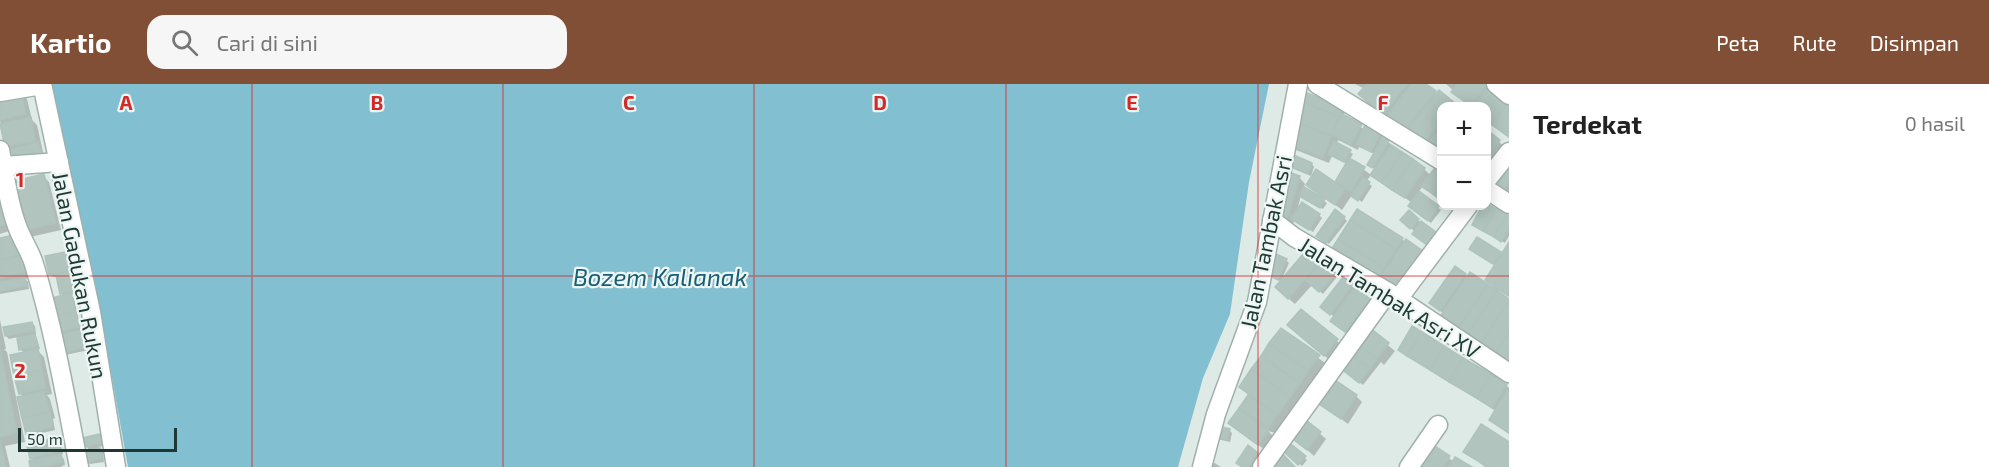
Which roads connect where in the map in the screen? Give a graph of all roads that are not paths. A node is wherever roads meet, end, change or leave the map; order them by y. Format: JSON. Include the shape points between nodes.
{"nodes":[{"id":1,"x":1298,"y":84,"type":"edge"},
{"id":2,"x":1317,"y":84,"type":"edge"},
{"id":3,"x":1496,"y":84,"type":"edge"},
{"id":4,"x":42,"y":85,"type":"edge"},
{"id":5,"x":0,"y":92,"type":"edge"},
{"id":6,"x":1509,"y":95,"type":"edge"},
{"id":7,"x":1509,"y":152,"type":"edge"},
{"id":8,"x":2,"y":158,"type":"edge"},
{"id":9,"x":1437,"y":158,"type":"edge"},
{"id":10,"x":59,"y":162,"type":"junction"},
{"id":11,"x":1491,"y":175,"type":"edge"},
{"id":12,"x":1491,"y":192,"type":"edge"},
{"id":13,"x":1509,"y":204,"type":"edge"},
{"id":14,"x":1465,"y":210,"type":"edge"},
{"id":15,"x":1272,"y":220,"type":"junction"},
{"id":16,"x":1393,"y":296,"type":"junction"},
{"id":17,"x":1509,"y":374,"type":"edge"},
{"id":18,"x":1438,"y":425,"type":"dead end"},
{"id":19,"x":79,"y":467,"type":"edge"},
{"id":20,"x":116,"y":467,"type":"edge"},
{"id":21,"x":1202,"y":467,"type":"edge"},
{"id":22,"x":1262,"y":467,"type":"edge"},
{"id":23,"x":1409,"y":467,"type":"edge"}],
"edges":[{"from":1,"to":15,"type":"street","name":"Jalan Tambak Asri"},
{"from":2,"to":9,"type":"street"},
{"from":3,"to":6,"type":"street"},
{"from":4,"to":5,"type":"street"},
{"from":4,"to":10,"type":"street","name":"Jalan Gadukan Rukun"},
{"from":7,"to":11,"type":"street"},
{"from":8,"to":10,"type":"street"},
{"from":8,"to":19,"type":"street","via":[[8,196],[38,278],[52,334]]},
{"from":10,"to":20,"type":"street","name":"Jalan Gadukan Rukun","via":[[91,312]]},
{"from":12,"to":13,"type":"street"},
{"from":14,"to":16,"type":"street"},
{"from":15,"to":16,"type":"street","name":"Jalan Tambak Asri XV"},
{"from":15,"to":21,"type":"street","name":"Jalan Tambak Asri","via":[[1257,302],[1216,414]]},
{"from":16,"to":17,"type":"street","name":"Jalan Tambak Asri XV"},
{"from":16,"to":22,"type":"street"},
{"from":18,"to":23,"type":"street"}]}
